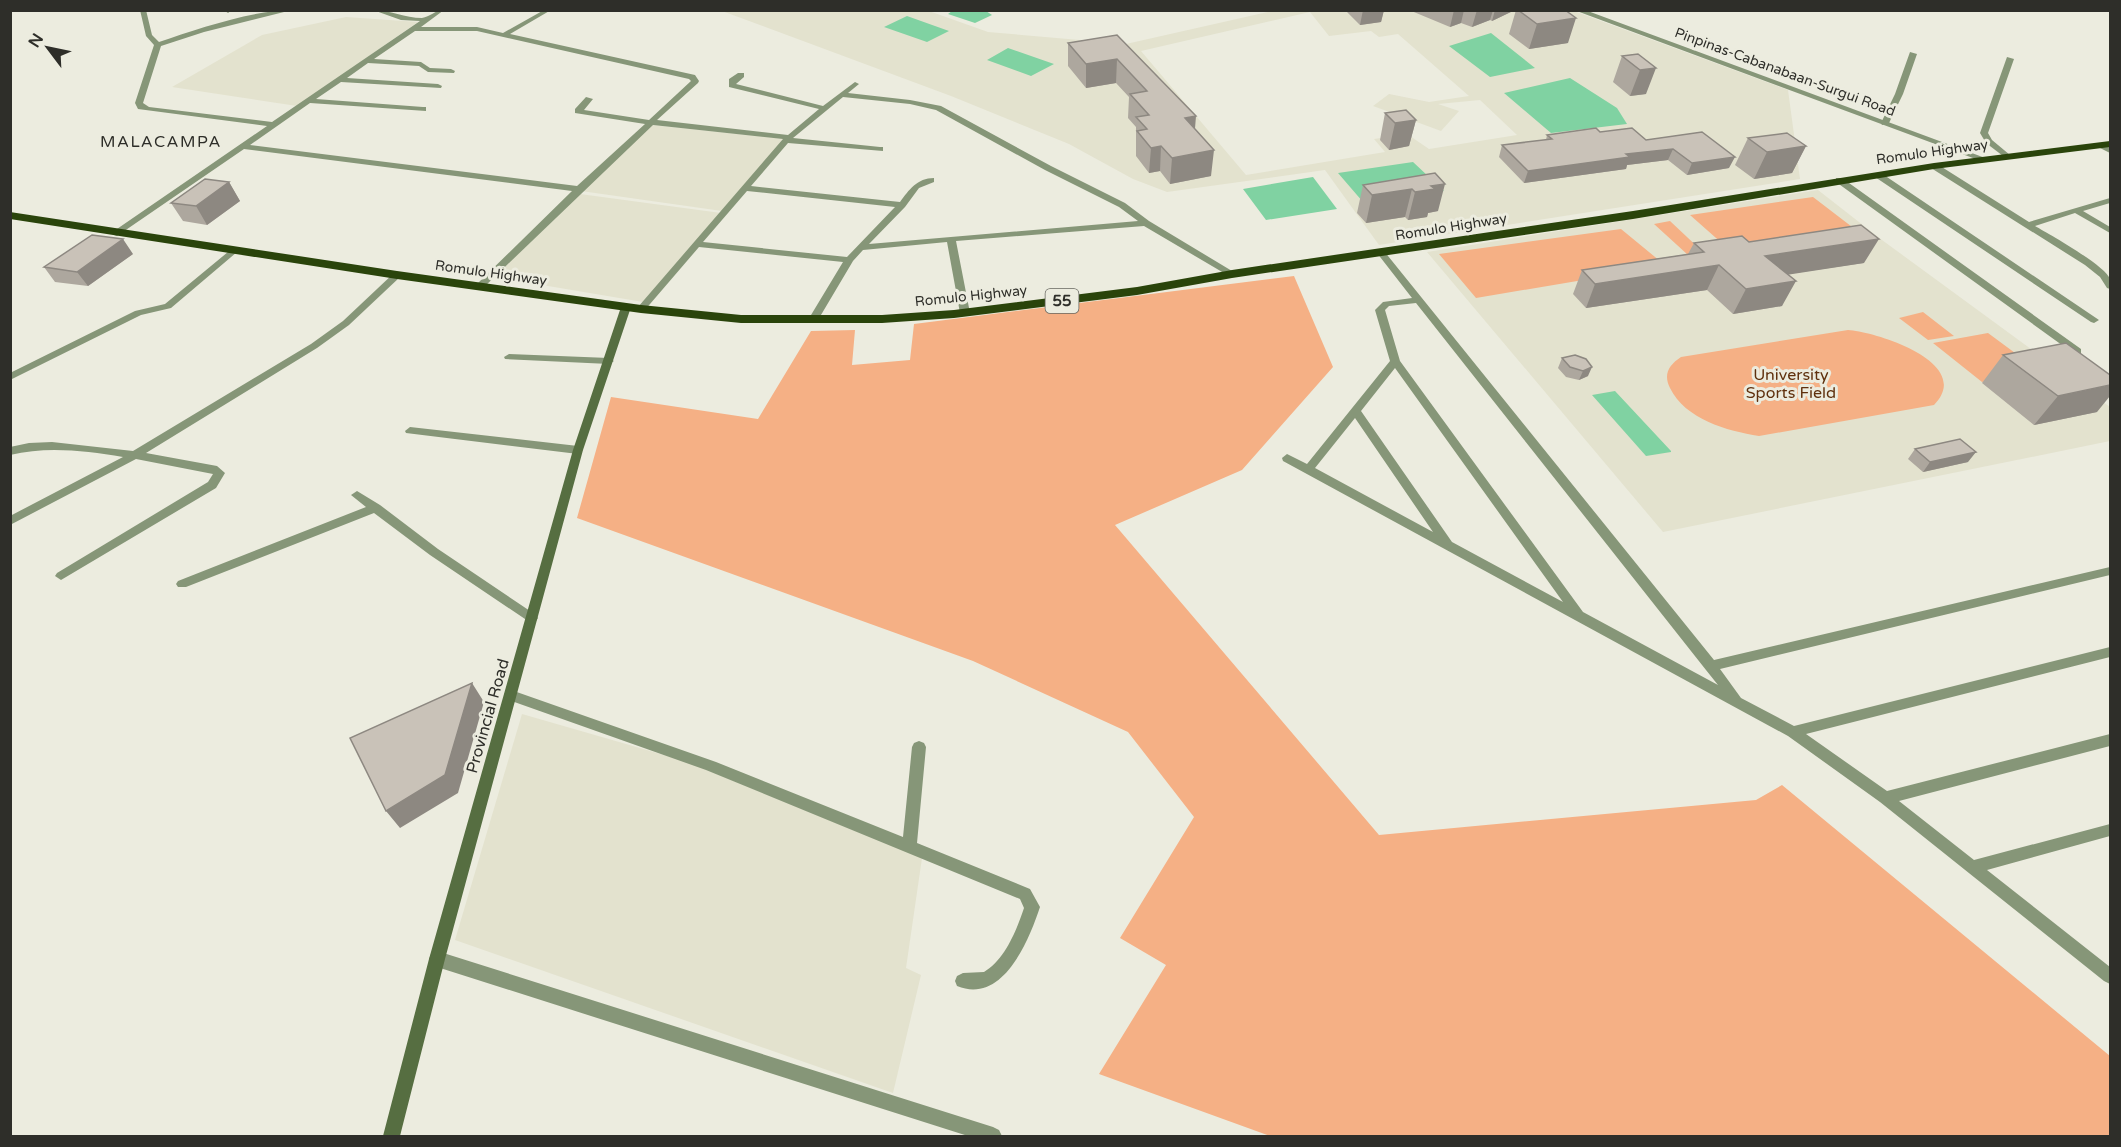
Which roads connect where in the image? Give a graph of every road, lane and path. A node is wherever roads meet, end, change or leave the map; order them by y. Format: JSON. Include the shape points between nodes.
{"nodes":[{"id":1,"x":143,"y":10,"type":"edge"},
{"id":2,"x":265,"y":10,"type":"edge"},
{"id":3,"x":289,"y":10,"type":"edge"},
{"id":4,"x":376,"y":10,"type":"edge"},
{"id":5,"x":441,"y":10,"type":"edge"},
{"id":6,"x":1577,"y":10,"type":"edge"},
{"id":7,"x":548,"y":11,"type":"edge"},
{"id":8,"x":253,"y":19,"type":"junction"},
{"id":9,"x":427,"y":20,"type":"junction"},
{"id":10,"x":413,"y":29,"type":"junction"},
{"id":11,"x":504,"y":35,"type":"junction"},
{"id":12,"x":158,"y":45,"type":"junction"},
{"id":13,"x":1913,"y":54,"type":"dead end"},
{"id":14,"x":2010,"y":59,"type":"dead end"},
{"id":15,"x":368,"y":61,"type":"junction"},
{"id":16,"x":451,"y":71,"type":"dead end"},
{"id":17,"x":741,"y":75,"type":"dead end"},
{"id":18,"x":340,"y":80,"type":"junction"},
{"id":19,"x":855,"y":84,"type":"dead end"},
{"id":20,"x":438,"y":86,"type":"dead end"},
{"id":21,"x":841,"y":95,"type":"junction"},
{"id":22,"x":590,"y":99,"type":"dead end"},
{"id":23,"x":309,"y":101,"type":"junction"},
{"id":24,"x":824,"y":108,"type":"junction"},
{"id":25,"x":423,"y":109,"type":"dead end"},
{"id":26,"x":650,"y":122,"type":"junction"},
{"id":27,"x":1885,"y":123,"type":"junction"},
{"id":28,"x":274,"y":125,"type":"junction"},
{"id":29,"x":787,"y":139,"type":"junction"},
{"id":30,"x":244,"y":147,"type":"junction"},
{"id":31,"x":2107,"y":147,"type":"edge"},
{"id":32,"x":880,"y":149,"type":"dead end"},
{"id":33,"x":2007,"y":157,"type":"junction"},
{"id":34,"x":1984,"y":159,"type":"junction"},
{"id":35,"x":1934,"y":166,"type":"junction"},
{"id":36,"x":1878,"y":175,"type":"junction"},
{"id":37,"x":931,"y":180,"type":"dead end"},
{"id":38,"x":1839,"y":180,"type":"junction"},
{"id":39,"x":744,"y":188,"type":"junction"},
{"id":40,"x":579,"y":189,"type":"junction"},
{"id":41,"x":2110,"y":200,"type":"edge"},
{"id":42,"x":902,"y":205,"type":"junction"},
{"id":43,"x":2076,"y":210,"type":"junction"},
{"id":44,"x":10,"y":215,"type":"edge"},
{"id":45,"x":1146,"y":223,"type":"junction"},
{"id":46,"x":2028,"y":225,"type":"junction"},
{"id":47,"x":2110,"y":230,"type":"edge"},
{"id":48,"x":117,"y":233,"type":"junction"},
{"id":49,"x":951,"y":239,"type":"junction"},
{"id":50,"x":698,"y":244,"type":"junction"},
{"id":51,"x":860,"y":248,"type":"junction"},
{"id":52,"x":234,"y":250,"type":"junction"},
{"id":53,"x":1381,"y":253,"type":"junction"},
{"id":54,"x":849,"y":260,"type":"junction"},
{"id":55,"x":1232,"y":274,"type":"junction"},
{"id":56,"x":397,"y":275,"type":"junction"},
{"id":57,"x":480,"y":286,"type":"junction"},
{"id":58,"x":2110,"y":286,"type":"edge"},
{"id":59,"x":1418,"y":300,"type":"junction"},
{"id":60,"x":626,"y":307,"type":"junction"},
{"id":61,"x":641,"y":309,"type":"junction"},
{"id":62,"x":965,"y":313,"type":"junction"},
{"id":63,"x":813,"y":320,"type":"junction"},
{"id":64,"x":2094,"y":320,"type":"dead end"},
{"id":65,"x":509,"y":357,"type":"dead end"},
{"id":66,"x":2088,"y":359,"type":"edge"},
{"id":67,"x":609,"y":361,"type":"junction"},
{"id":68,"x":1395,"y":361,"type":"junction"},
{"id":69,"x":10,"y":377,"type":"edge"},
{"id":70,"x":1356,"y":410,"type":"junction"},
{"id":71,"x":410,"y":431,"type":"dead end"},
{"id":72,"x":578,"y":450,"type":"junction"},
{"id":73,"x":10,"y":452,"type":"edge"},
{"id":74,"x":133,"y":456,"type":"junction"},
{"id":75,"x":1287,"y":458,"type":"dead end"},
{"id":76,"x":1308,"y":470,"type":"junction"},
{"id":77,"x":357,"y":495,"type":"dead end"},
{"id":78,"x":376,"y":508,"type":"junction"},
{"id":79,"x":10,"y":521,"type":"edge"},
{"id":80,"x":1448,"y":546,"type":"junction"},
{"id":81,"x":2110,"y":571,"type":"edge"},
{"id":82,"x":61,"y":576,"type":"dead end"},
{"id":83,"x":182,"y":584,"type":"dead end"},
{"id":84,"x":1579,"y":616,"type":"junction"},
{"id":85,"x":532,"y":618,"type":"junction"},
{"id":86,"x":2110,"y":652,"type":"edge"},
{"id":87,"x":1712,"y":666,"type":"junction"},
{"id":88,"x":511,"y":695,"type":"junction"},
{"id":89,"x":1737,"y":702,"type":"junction"},
{"id":90,"x":1793,"y":732,"type":"junction"},
{"id":91,"x":2110,"y":740,"type":"edge"},
{"id":92,"x":919,"y":747,"type":"dead end"},
{"id":93,"x":1885,"y":798,"type":"junction"},
{"id":94,"x":2110,"y":830,"type":"edge"},
{"id":95,"x":909,"y":846,"type":"junction"},
{"id":96,"x":1973,"y":867,"type":"junction"},
{"id":97,"x":437,"y":959,"type":"junction"},
{"id":98,"x":2110,"y":976,"type":"edge"},
{"id":99,"x":963,"y":981,"type":"dead end"},
{"id":100,"x":391,"y":1137,"type":"edge"},
{"id":101,"x":993,"y":1137,"type":"edge"}],
"edges":[{"from":1,"to":12,"type":"street","via":[[149,36]]},
{"from":2,"to":8,"type":"street"},
{"from":3,"to":8,"type":"street"},
{"from":4,"to":9,"type":"street","via":[[401,18]]},
{"from":5,"to":9,"type":"street"},
{"from":6,"to":27,"type":"street","name":"Pinpinas-Cabanabaan-Surgui Road"},
{"from":7,"to":11,"type":"street"},
{"from":8,"to":12,"type":"street"},
{"from":9,"to":10,"type":"street"},
{"from":10,"to":11,"type":"street","via":[[460,27]]},
{"from":10,"to":15,"type":"street"},
{"from":11,"to":26,"type":"street","via":[[693,77],[691,86]]},
{"from":12,"to":28,"type":"street","via":[[141,107]]},
{"from":13,"to":27,"type":"street"},
{"from":14,"to":33,"type":"street","via":[[1984,133]]},
{"from":15,"to":16,"type":"street","via":[[421,64],[428,70]]},
{"from":15,"to":18,"type":"street"},
{"from":17,"to":24,"type":"street","via":[[732,85]]},
{"from":18,"to":20,"type":"street"},
{"from":18,"to":23,"type":"street"},
{"from":19,"to":21,"type":"street"},
{"from":21,"to":24,"type":"street"},
{"from":21,"to":45,"type":"street","via":[[938,108],[1122,205]]},
{"from":22,"to":26,"type":"street","via":[[578,111]]},
{"from":23,"to":25,"type":"street"},
{"from":23,"to":28,"type":"street"},
{"from":24,"to":29,"type":"street"},
{"from":26,"to":29,"type":"street"},
{"from":26,"to":40,"type":"street"},
{"from":27,"to":34,"type":"street","name":"Pinpinas-Cabanabaan-Surgui Road"},
{"from":28,"to":30,"type":"street"},
{"from":29,"to":32,"type":"street"},
{"from":29,"to":39,"type":"street"},
{"from":30,"to":40,"type":"street"},
{"from":30,"to":48,"type":"street"},
{"from":31,"to":33,"type":"highway","name":"Romulo Highway","number":"55"},
{"from":33,"to":34,"type":"highway","name":"Romulo Highway","number":"55"},
{"from":34,"to":35,"type":"highway","name":"Romulo Highway","number":"55"},
{"from":35,"to":36,"type":"highway","name":"Romulo Highway","number":"55"},
{"from":35,"to":46,"type":"street"},
{"from":36,"to":38,"type":"highway","name":"Romulo Highway","number":"55"},
{"from":36,"to":64,"type":"street"},
{"from":37,"to":42,"type":"street","via":[[916,186]]},
{"from":38,"to":53,"type":"highway","name":"Romulo Highway","number":"55"},
{"from":38,"to":66,"type":"street"},
{"from":39,"to":42,"type":"street"},
{"from":39,"to":50,"type":"street"},
{"from":40,"to":57,"type":"street"},
{"from":41,"to":43,"type":"street"},
{"from":42,"to":51,"type":"street"},
{"from":43,"to":46,"type":"street"},
{"from":43,"to":47,"type":"street"},
{"from":44,"to":48,"type":"highway","name":"Romulo Highway","number":"55"},
{"from":45,"to":49,"type":"street"},
{"from":45,"to":55,"type":"street"},
{"from":46,"to":58,"type":"street","via":[[2088,263]]},
{"from":48,"to":52,"type":"highway","name":"Romulo Highway","number":"55"},
{"from":49,"to":51,"type":"street"},
{"from":49,"to":62,"type":"street"},
{"from":50,"to":54,"type":"street"},
{"from":50,"to":61,"type":"street"},
{"from":51,"to":54,"type":"street"},
{"from":52,"to":56,"type":"highway","name":"Romulo Highway","number":"55"},
{"from":52,"to":69,"type":"street","via":[[168,306],[138,314]]},
{"from":53,"to":55,"type":"highway","name":"Romulo Highway","number":"55"},
{"from":53,"to":59,"type":"street"},
{"from":54,"to":63,"type":"street"},
{"from":55,"to":62,"type":"highway","name":"Romulo Highway","number":"55","via":[[1137,291]]},
{"from":56,"to":57,"type":"highway","name":"Romulo Highway","number":"55"},
{"from":56,"to":74,"type":"street","via":[[331,334]]},
{"from":57,"to":60,"type":"highway","name":"Romulo Highway","number":"55"},
{"from":59,"to":68,"type":"street","via":[[1386,304],[1380,310]]},
{"from":59,"to":87,"type":"street"},
{"from":60,"to":61,"type":"highway","name":"Romulo Highway","number":"55"},
{"from":60,"to":67,"type":"main road","name":"Provincial Road"},
{"from":61,"to":63,"type":"highway","name":"Romulo Highway","number":"55","via":[[741,319]]},
{"from":62,"to":63,"type":"highway","name":"Romulo Highway","number":"55"},
{"from":65,"to":67,"type":"street"},
{"from":67,"to":72,"type":"main road","name":"Provincial Road"},
{"from":68,"to":70,"type":"street"},
{"from":68,"to":84,"type":"street"},
{"from":70,"to":76,"type":"street"},
{"from":70,"to":80,"type":"street"},
{"from":71,"to":72,"type":"street"},
{"from":72,"to":85,"type":"main road","name":"Provincial Road"},
{"from":73,"to":74,"type":"street","via":[[41,445]]},
{"from":74,"to":79,"type":"street"},
{"from":74,"to":82,"type":"street","via":[[219,473],[212,485]]},
{"from":75,"to":76,"type":"street"},
{"from":76,"to":80,"type":"street"},
{"from":77,"to":78,"type":"street"},
{"from":78,"to":83,"type":"street"},
{"from":78,"to":85,"type":"street"},
{"from":80,"to":84,"type":"street"},
{"from":81,"to":87,"type":"street"},
{"from":84,"to":89,"type":"street"},
{"from":85,"to":88,"type":"main road","name":"Provincial Road"},
{"from":86,"to":90,"type":"street"},
{"from":87,"to":89,"type":"street"},
{"from":88,"to":95,"type":"street","via":[[711,766]]},
{"from":88,"to":97,"type":"main road","name":"Provincial Road"},
{"from":89,"to":90,"type":"street"},
{"from":90,"to":93,"type":"street"},
{"from":91,"to":93,"type":"street"},
{"from":92,"to":95,"type":"street"},
{"from":93,"to":96,"type":"street"},
{"from":94,"to":96,"type":"street"},
{"from":95,"to":99,"type":"street","via":[[1025,894],[1032,907],[1000,970],[988,979]]},
{"from":96,"to":98,"type":"street"},
{"from":97,"to":100,"type":"main road","name":"Provincial Road"},
{"from":97,"to":101,"type":"street"}]}
